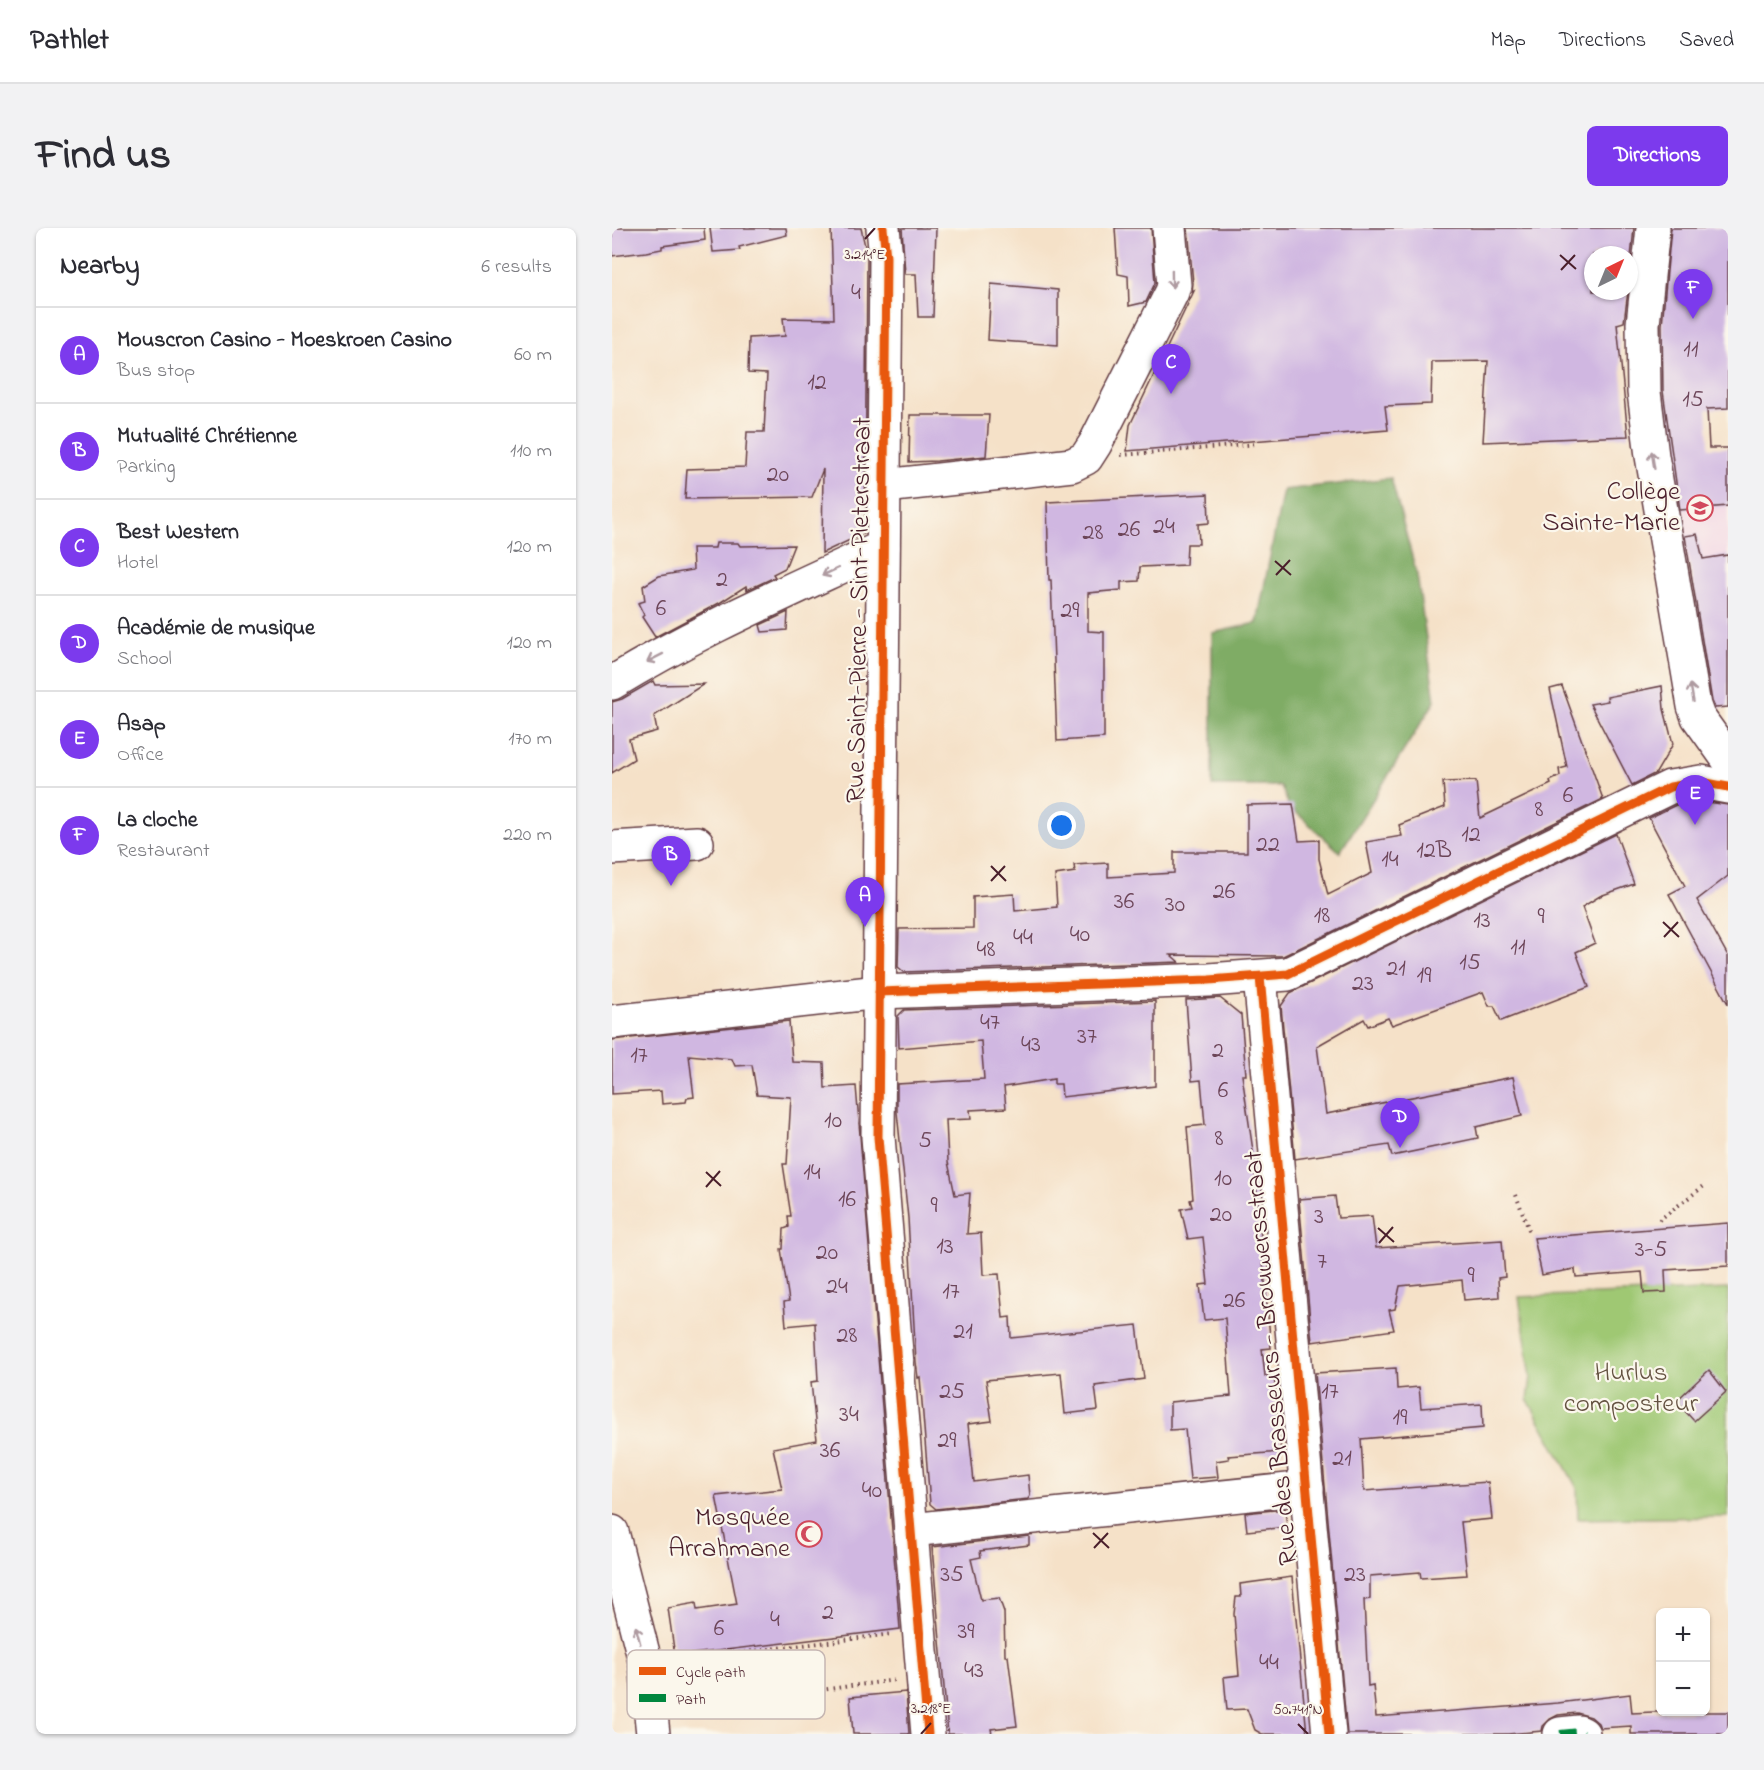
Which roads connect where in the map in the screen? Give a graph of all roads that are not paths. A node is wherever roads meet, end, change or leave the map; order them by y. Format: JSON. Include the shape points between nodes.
{"nodes":[{"id":1,"x":882,"y":228,"type":"edge"},
{"id":2,"x":1169,"y":228,"type":"edge"},
{"id":3,"x":1653,"y":228,"type":"edge"},
{"id":4,"x":885,"y":486,"type":"junction"},
{"id":5,"x":883,"y":547,"type":"junction"},
{"id":6,"x":612,"y":683,"type":"edge"},
{"id":7,"x":1724,"y":746,"type":"edge"},
{"id":8,"x":1670,"y":787,"type":"junction"},
{"id":9,"x":1728,"y":787,"type":"edge"},
{"id":10,"x":697,"y":843,"type":"dead end"},
{"id":11,"x":612,"y":848,"type":"edge"},
{"id":12,"x":1260,"y":977,"type":"junction"},
{"id":13,"x":879,"y":992,"type":"junction"},
{"id":14,"x":612,"y":1022,"type":"edge"},
{"id":15,"x":1307,"y":1488,"type":"junction"},
{"id":16,"x":911,"y":1530,"type":"junction"},
{"id":17,"x":612,"y":1532,"type":"edge"},
{"id":18,"x":642,"y":1650,"type":"edge"},
{"id":19,"x":928,"y":1734,"type":"edge"},
{"id":20,"x":1329,"y":1734,"type":"edge"},
{"id":21,"x":1560,"y":1734,"type":"edge"},
{"id":22,"x":1582,"y":1734,"type":"edge"}],
"edges":[{"from":1,"to":4,"type":"street","name":"Rue Saint-Pierre - Sint-Pieterstraat","via":[[886,257]]},
{"from":2,"to":4,"type":"street","one_way":true,"via":[[1174,285],[1090,454],[1072,465]]},
{"from":7,"to":3,"type":"street","one_way":true,"via":[[1698,717],[1694,706],[1655,477],[1644,392],[1643,324]]},
{"from":4,"to":5,"type":"street","name":"Rue Saint-Pierre - Sint-Pieterstraat"},
{"from":5,"to":6,"type":"street","one_way":true,"via":[[735,616]]},
{"from":5,"to":13,"type":"street","name":"Rue Saint-Pierre - Sint-Pieterstraat"},
{"from":7,"to":8,"type":"street"},
{"from":8,"to":9,"type":"street","via":[[1701,782]]},
{"from":8,"to":12,"type":"street","via":[[1314,962],[1288,974]]},
{"from":10,"to":11,"type":"street"},
{"from":12,"to":13,"type":"street"},
{"from":12,"to":15,"type":"street","name":"Rue des Brasseurs - Brouwersstraat"},
{"from":13,"to":14,"type":"street"},
{"from":13,"to":16,"type":"street","name":"Rue Saint-Pierre - Sint-Pieterstraat","via":[[878,1137]]},
{"from":15,"to":16,"type":"street"},
{"from":15,"to":20,"type":"street","name":"Rue des Brasseurs - Brouwersstraat"},
{"from":16,"to":19,"type":"street","name":"Rue Saint-Pierre - Sint-Pieterstraat"},
{"from":18,"to":17,"type":"street","one_way":true},
{"from":21,"to":22,"type":"street"}]}
